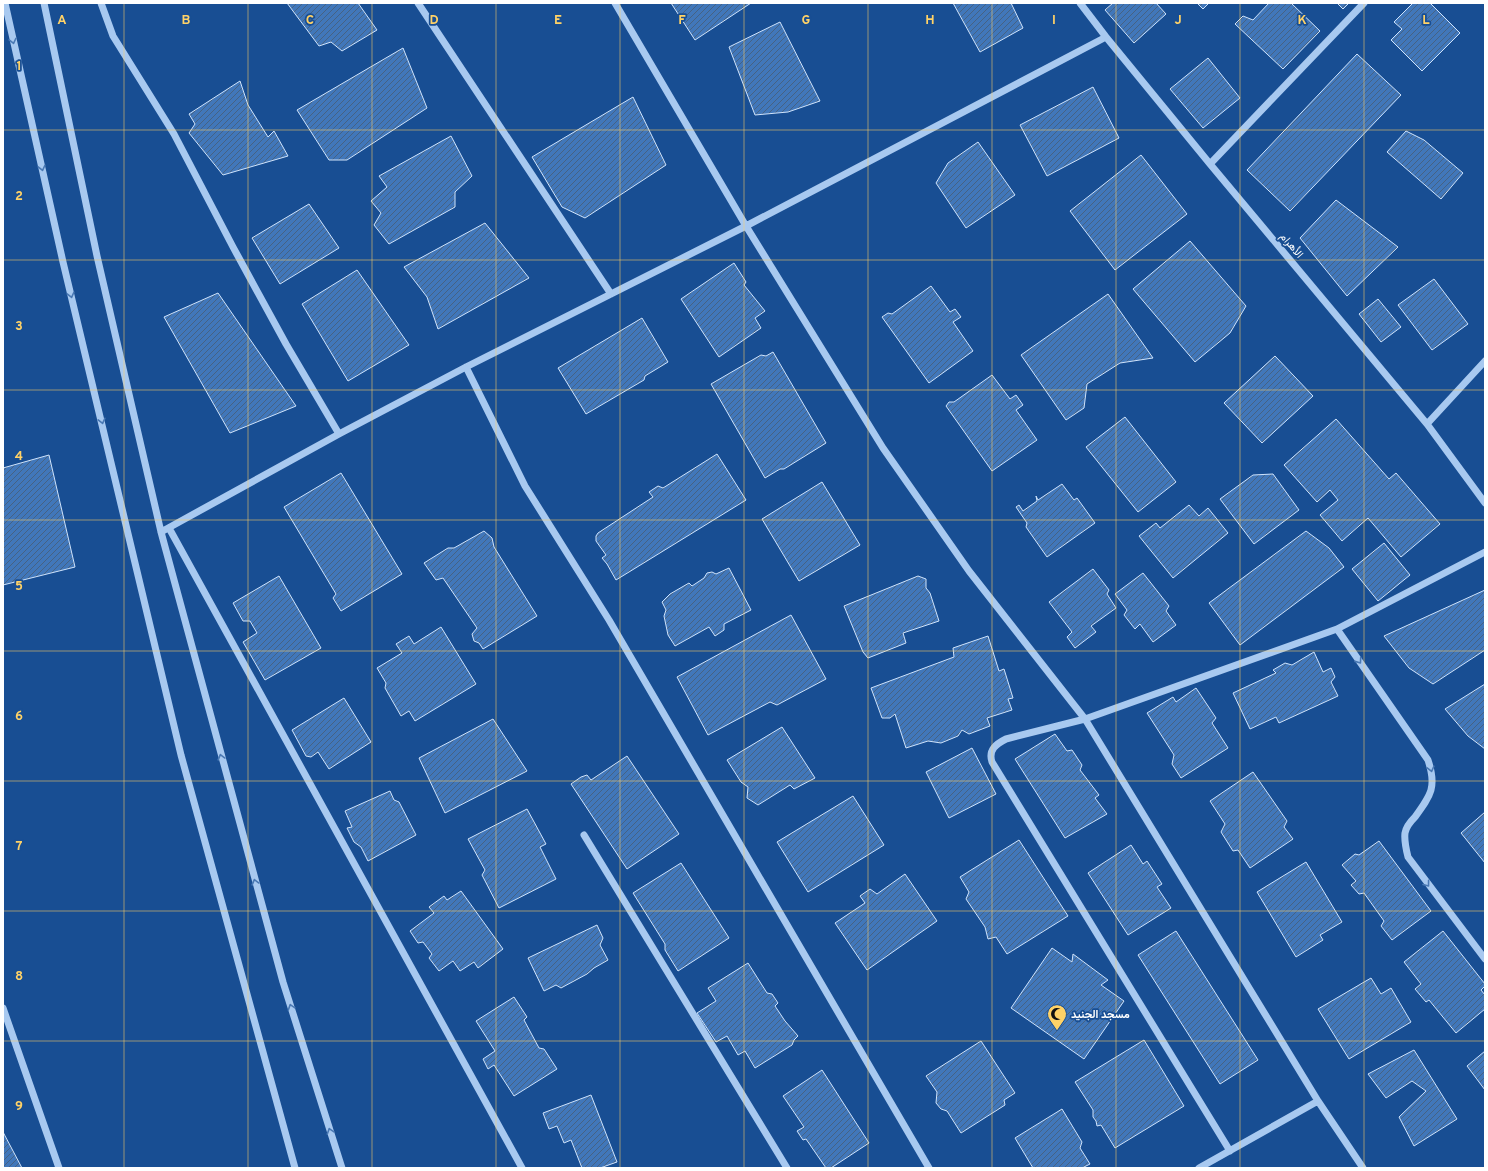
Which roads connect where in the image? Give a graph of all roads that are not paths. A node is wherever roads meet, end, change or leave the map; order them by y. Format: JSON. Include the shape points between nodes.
{"nodes":[{"id":1,"x":5,"y":3,"type":"edge"},
{"id":2,"x":44,"y":3,"type":"edge"},
{"id":3,"x":101,"y":3,"type":"edge"},
{"id":4,"x":418,"y":3,"type":"edge"},
{"id":5,"x":615,"y":3,"type":"edge"},
{"id":6,"x":1080,"y":3,"type":"edge"},
{"id":7,"x":1364,"y":3,"type":"edge"},
{"id":8,"x":1106,"y":37,"type":"junction"},
{"id":9,"x":1210,"y":164,"type":"junction"},
{"id":10,"x":746,"y":226,"type":"junction"},
{"id":11,"x":611,"y":294,"type":"junction"},
{"id":12,"x":1485,"y":361,"type":"edge"},
{"id":13,"x":466,"y":367,"type":"junction"},
{"id":14,"x":1427,"y":424,"type":"junction"},
{"id":15,"x":339,"y":434,"type":"junction"},
{"id":16,"x":1485,"y":503,"type":"edge"},
{"id":17,"x":169,"y":528,"type":"junction"},
{"id":18,"x":161,"y":532,"type":"junction"},
{"id":19,"x":1485,"y":552,"type":"edge"},
{"id":20,"x":1337,"y":629,"type":"junction"},
{"id":21,"x":1085,"y":719,"type":"junction"},
{"id":22,"x":584,"y":835,"type":"dead end"},
{"id":23,"x":1485,"y":959,"type":"edge"},
{"id":24,"x":3,"y":1008,"type":"edge"},
{"id":25,"x":1318,"y":1101,"type":"junction"},
{"id":26,"x":1230,"y":1151,"type":"junction"},
{"id":27,"x":59,"y":1168,"type":"edge"},
{"id":28,"x":294,"y":1168,"type":"edge"},
{"id":29,"x":342,"y":1168,"type":"edge"},
{"id":30,"x":522,"y":1168,"type":"edge"},
{"id":31,"x":787,"y":1168,"type":"edge"},
{"id":32,"x":929,"y":1168,"type":"edge"},
{"id":33,"x":1198,"y":1168,"type":"edge"},
{"id":34,"x":1363,"y":1168,"type":"edge"}],
"edges":[{"from":1,"to":28,"type":"street","one_way":true,"via":[[63,262],[181,756]]},
{"from":2,"to":18,"type":"street","via":[[97,256]]},
{"from":3,"to":15,"type":"street","via":[[114,36],[174,134],[286,344]]},
{"from":4,"to":11,"type":"street"},
{"from":5,"to":10,"type":"street"},
{"from":6,"to":8,"type":"street","name":"الأهرام"},
{"from":7,"to":9,"type":"street"},
{"from":8,"to":9,"type":"street","name":"الأهرام"},
{"from":8,"to":10,"type":"street"},
{"from":9,"to":14,"type":"street","name":"الأهرام"},
{"from":10,"to":11,"type":"street"},
{"from":10,"to":21,"type":"street","via":[[882,448],[969,572]]},
{"from":11,"to":13,"type":"street"},
{"from":12,"to":14,"type":"street"},
{"from":13,"to":15,"type":"street"},
{"from":13,"to":32,"type":"street","via":[[525,486],[609,620]]},
{"from":14,"to":16,"type":"street","name":"الأهرام"},
{"from":15,"to":17,"type":"street"},
{"from":17,"to":18,"type":"street"},
{"from":17,"to":30,"type":"street"},
{"from":29,"to":18,"type":"street","one_way":true,"via":[[282,982]]},
{"from":19,"to":20,"type":"street"},
{"from":20,"to":21,"type":"street"},
{"from":20,"to":23,"type":"street","one_way":true,"via":[[1428,760],[1433,787],[1430,797],[1405,831],[1408,857]]},
{"from":21,"to":25,"type":"street"},
{"from":21,"to":26,"type":"street","via":[[1006,739],[996,744],[992,750],[992,762]]},
{"from":22,"to":31,"type":"street"},
{"from":24,"to":27,"type":"street"},
{"from":25,"to":26,"type":"street"},
{"from":25,"to":34,"type":"street"},
{"from":26,"to":33,"type":"street"}]}
